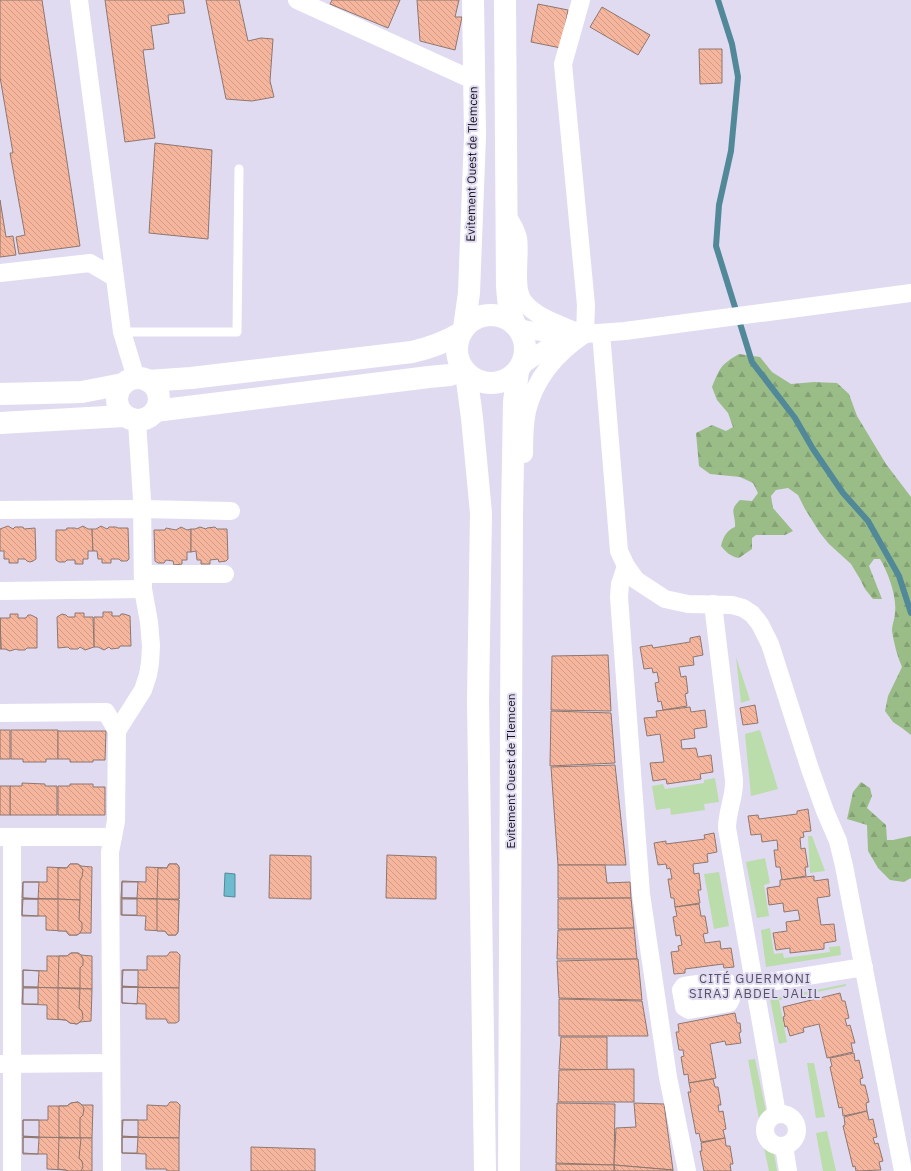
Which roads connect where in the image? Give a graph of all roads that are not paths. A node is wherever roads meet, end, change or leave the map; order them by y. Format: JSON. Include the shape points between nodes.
{"nodes":[{"id":1,"x":79,"y":0,"type":"edge"},
{"id":2,"x":297,"y":0,"type":"edge"},
{"id":3,"x":473,"y":0,"type":"edge"},
{"id":4,"x":504,"y":0,"type":"edge"},
{"id":5,"x":581,"y":0,"type":"edge"},
{"id":6,"x":474,"y":80,"type":"junction"},
{"id":7,"x":239,"y":169,"type":"dead end"},
{"id":8,"x":506,"y":214,"type":"junction"},
{"id":9,"x":0,"y":273,"type":"edge"},
{"id":10,"x":114,"y":278,"type":"junction"},
{"id":11,"x":911,"y":294,"type":"edge"},
{"id":12,"x":517,"y":326,"type":"junction"},
{"id":13,"x":463,"y":330,"type":"junction"},
{"id":14,"x":122,"y":332,"type":"junction"},
{"id":15,"x":593,"y":334,"type":"junction"},
{"id":16,"x":520,"y":369,"type":"junction"},
{"id":17,"x":465,"y":371,"type":"junction"},
{"id":18,"x":136,"y":381,"type":"junction"},
{"id":19,"x":0,"y":394,"type":"edge"},
{"id":20,"x":139,"y":416,"type":"junction"},
{"id":21,"x":0,"y":424,"type":"edge"},
{"id":22,"x":142,"y":509,"type":"junction"},
{"id":23,"x":0,"y":510,"type":"edge"},
{"id":24,"x":231,"y":511,"type":"dead end"},
{"id":25,"x":626,"y":566,"type":"junction"},
{"id":26,"x":225,"y":574,"type":"dead end"},
{"id":27,"x":512,"y":576,"type":"junction"},
{"id":28,"x":143,"y":582,"type":"junction"},
{"id":29,"x":0,"y":591,"type":"edge"},
{"id":30,"x":713,"y":604,"type":"junction"},
{"id":31,"x":131,"y":708,"type":"junction"},
{"id":32,"x":106,"y":712,"type":"junction"},
{"id":33,"x":0,"y":713,"type":"edge"},
{"id":34,"x":117,"y":731,"type":"junction"},
{"id":35,"x":6,"y":837,"type":"edge"},
{"id":36,"x":113,"y":837,"type":"junction"},
{"id":37,"x":864,"y":967,"type":"junction"},
{"id":38,"x":755,"y":985,"type":"junction"},
{"id":39,"x":729,"y":989,"type":"dead end"},
{"id":40,"x":111,"y":1063,"type":"junction"},
{"id":41,"x":6,"y":1064,"type":"edge"},
{"id":42,"x":12,"y":1171,"type":"edge"},
{"id":43,"x":112,"y":1171,"type":"edge"},
{"id":44,"x":485,"y":1171,"type":"edge"},
{"id":45,"x":510,"y":1171,"type":"edge"},
{"id":46,"x":688,"y":1171,"type":"edge"},
{"id":47,"x":788,"y":1171,"type":"edge"},
{"id":48,"x":903,"y":1171,"type":"edge"}],
"edges":[{"from":1,"to":10,"type":"street"},
{"from":2,"to":6,"type":"street"},
{"from":3,"to":6,"type":"highway","name":"Evitement Ouest de Tlemcen"},
{"from":4,"to":8,"type":"highway","name":"Evitement Ouest de Tlemcen"},
{"from":5,"to":15,"type":"street","via":[[563,64],[586,306]]},
{"from":6,"to":13,"type":"highway","name":"Evitement Ouest de Tlemcen","via":[[475,136],[470,283]]},
{"from":7,"to":14,"type":"lane","via":[[237,332]]},
{"from":8,"to":12,"type":"highway","name":"Evitement Ouest de Tlemcen","via":[[509,308]]},
{"from":8,"to":15,"type":"street","via":[[518,239],[519,285],[523,301],[557,324]]},
{"from":9,"to":10,"type":"street","via":[[90,263]]},
{"from":10,"to":14,"type":"street"},
{"from":11,"to":15,"type":"street"},
{"from":12,"to":13,"type":"highway","via":[[501,316],[485,315],[477,318]]},
{"from":12,"to":15,"type":"street","via":[[557,334]]},
{"from":12,"to":16,"type":"highway","name":"Evitement Ouest de Tlemcen","via":[[526,347]]},
{"from":13,"to":17,"type":"highway","name":"Evitement Ouest de Tlemcen","via":[[457,351],[458,359]]},
{"from":13,"to":18,"type":"highway","via":[[452,339],[412,352],[191,378]]},
{"from":14,"to":18,"type":"street"},
{"from":15,"to":16,"type":"street","via":[[560,341]]},
{"from":15,"to":25,"type":"street","via":[[619,551]]},
{"from":15,"to":27,"type":"street","via":[[570,344],[547,369],[527,411],[524,431],[521,563]]},
{"from":16,"to":17,"type":"highway","via":[[505,381],[493,384],[480,382]]},
{"from":16,"to":27,"type":"highway","name":"Evitement Ouest de Tlemcen","via":[[515,389]]},
{"from":17,"to":20,"type":"highway","via":[[429,378]]},
{"from":17,"to":44,"type":"highway","name":"Evitement Ouest de Tlemcen","via":[[472,418],[480,513],[478,701]]},
{"from":18,"to":19,"type":"highway","via":[[82,392]]},
{"from":18,"to":20,"type":"highway","via":[[154,386],[158,399]]},
{"from":18,"to":20,"type":"highway","via":[[118,390],[117,404],[120,410]]},
{"from":20,"to":21,"type":"highway"},
{"from":20,"to":22,"type":"street"},
{"from":22,"to":23,"type":"street"},
{"from":22,"to":24,"type":"street"},
{"from":22,"to":28,"type":"street"},
{"from":25,"to":30,"type":"street","via":[[636,580],[664,599],[688,604]]},
{"from":25,"to":46,"type":"street","via":[[619,596],[642,894],[668,1077]]},
{"from":26,"to":28,"type":"street"},
{"from":27,"to":45,"type":"highway","name":"Evitement Ouest de Tlemcen"},
{"from":28,"to":29,"type":"street"},
{"from":28,"to":31,"type":"street","via":[[149,622],[150,663],[148,676]]},
{"from":30,"to":37,"type":"street","via":[[744,608],[760,624],[770,644],[810,769],[838,841]]},
{"from":30,"to":38,"type":"street","via":[[735,788],[727,816],[727,828]]},
{"from":31,"to":32,"type":"street"},
{"from":31,"to":34,"type":"street"},
{"from":32,"to":33,"type":"street"},
{"from":32,"to":34,"type":"street"},
{"from":34,"to":36,"type":"street","via":[[116,821]]},
{"from":35,"to":36,"type":"street"},
{"from":35,"to":41,"type":"street"},
{"from":36,"to":40,"type":"street","via":[[110,852]]},
{"from":37,"to":38,"type":"street"},
{"from":37,"to":48,"type":"street"},
{"from":38,"to":39,"type":"street"},
{"from":38,"to":47,"type":"street","via":[[777,1114],[792,1117],[797,1127],[793,1141],[784,1146]]},
{"from":40,"to":41,"type":"street"},
{"from":40,"to":43,"type":"street"},
{"from":41,"to":42,"type":"street"}]}
